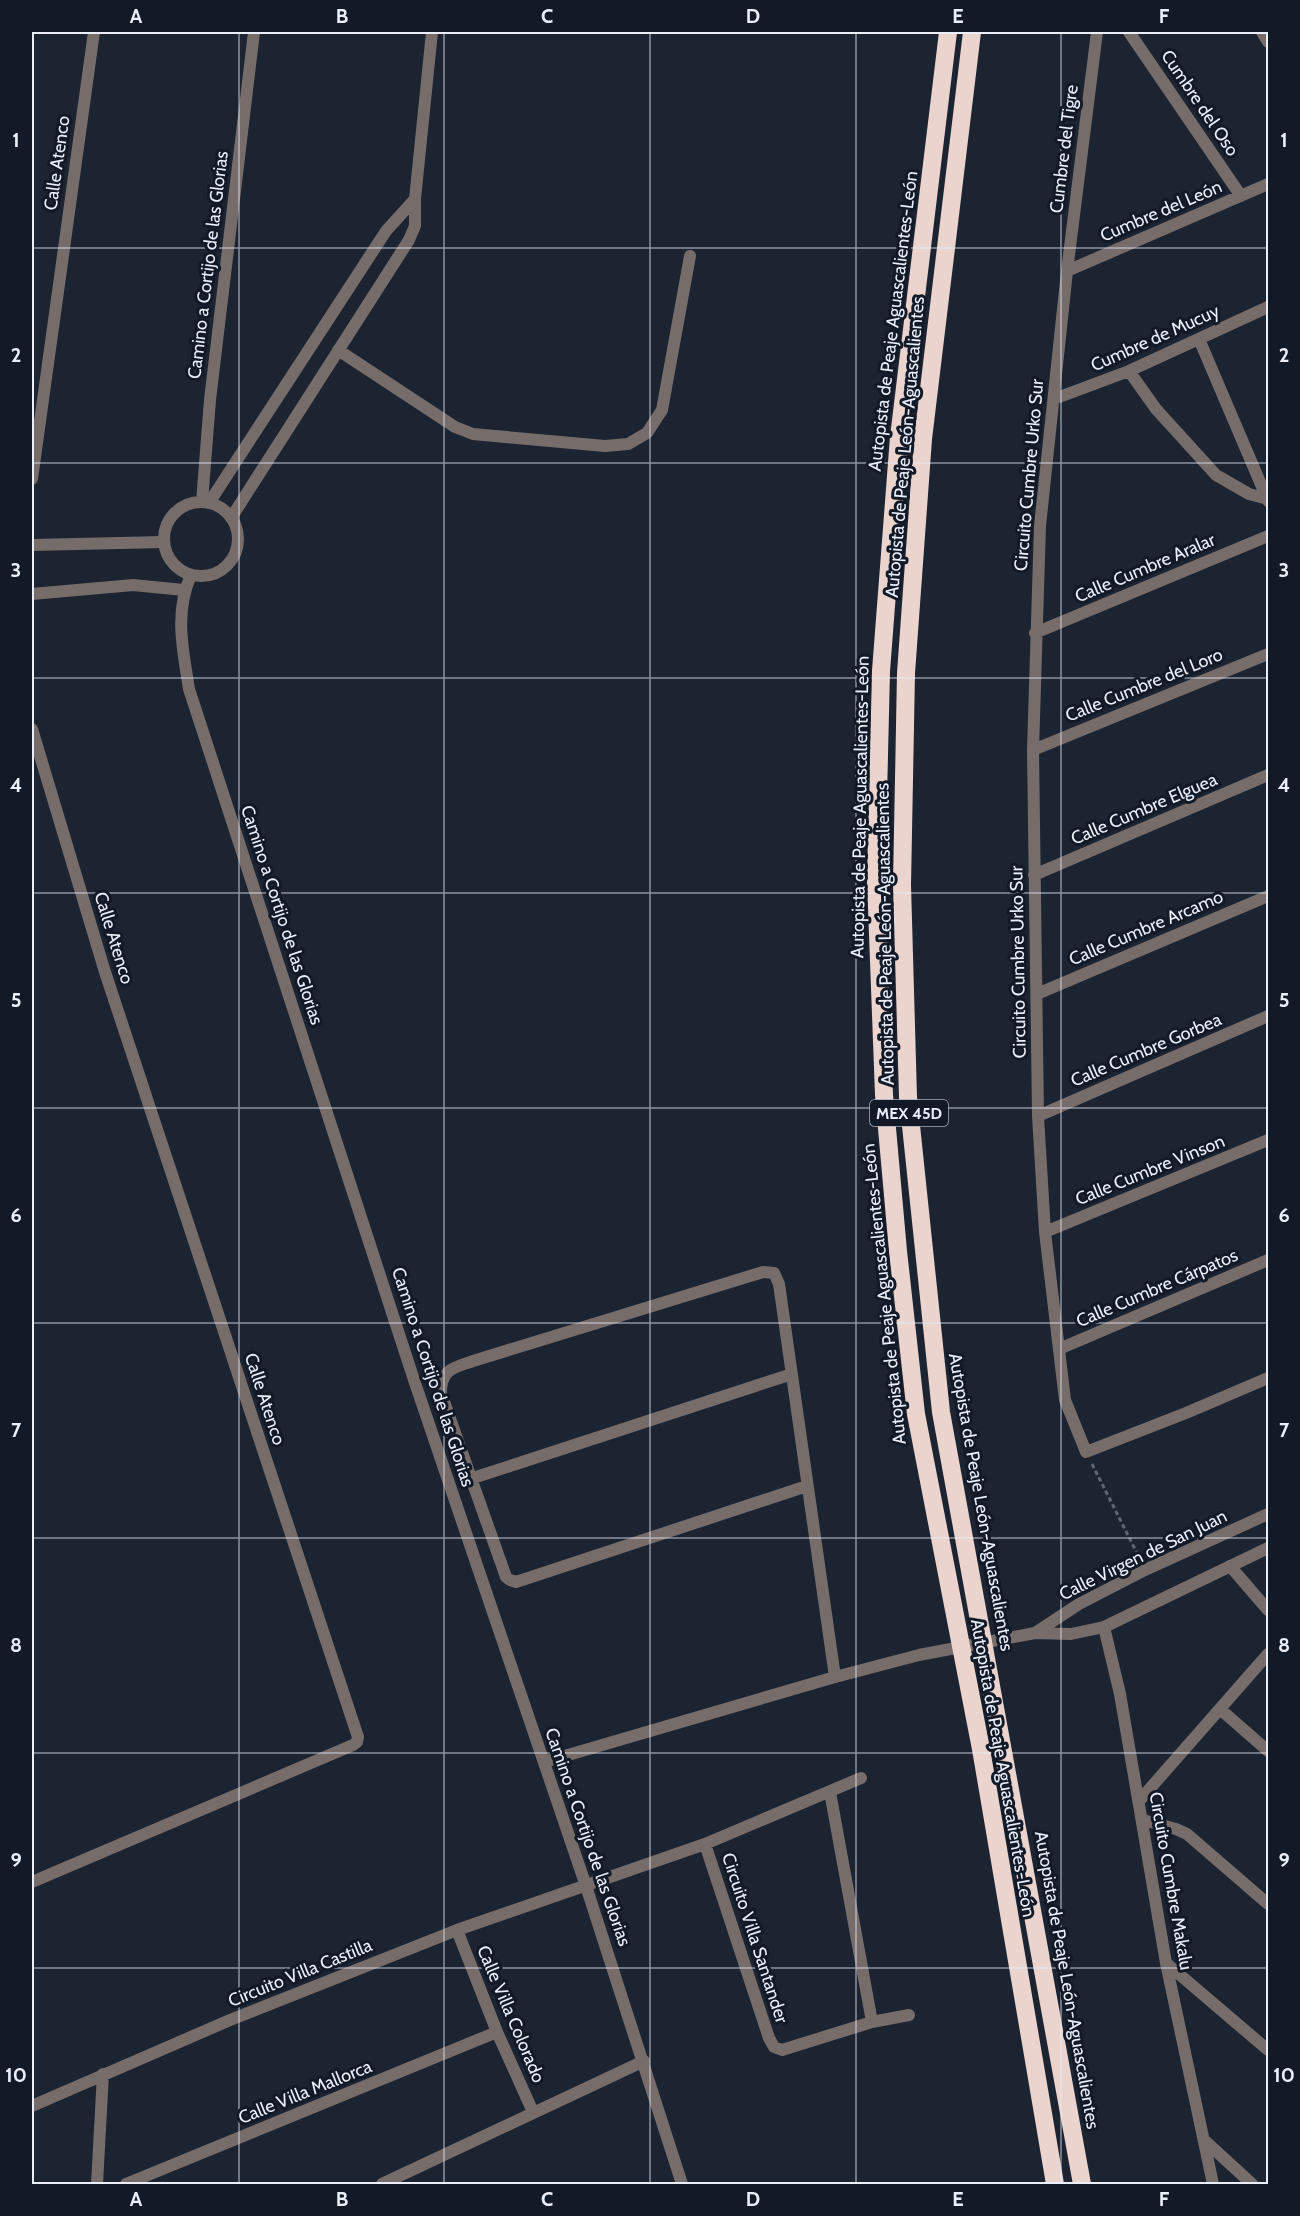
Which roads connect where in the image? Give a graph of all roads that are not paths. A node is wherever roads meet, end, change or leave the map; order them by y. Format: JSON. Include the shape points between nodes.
{"nodes":[{"id":1,"x":93,"y":32,"type":"edge"},
{"id":2,"x":254,"y":32,"type":"edge"},
{"id":3,"x":432,"y":32,"type":"edge"},
{"id":4,"x":948,"y":32,"type":"edge"},
{"id":5,"x":972,"y":32,"type":"edge"},
{"id":6,"x":1097,"y":32,"type":"edge"},
{"id":7,"x":1129,"y":32,"type":"edge"},
{"id":8,"x":1262,"y":32,"type":"edge"},
{"id":9,"x":1269,"y":42,"type":"edge"},
{"id":10,"x":1269,"y":184,"type":"edge"},
{"id":11,"x":1241,"y":196,"type":"junction"},
{"id":12,"x":415,"y":199,"type":"junction"},
{"id":13,"x":690,"y":256,"type":"dead end"},
{"id":14,"x":1067,"y":271,"type":"junction"},
{"id":15,"x":1269,"y":307,"type":"edge"},
{"id":16,"x":1199,"y":339,"type":"junction"},
{"id":17,"x":338,"y":350,"type":"junction"},
{"id":18,"x":1129,"y":371,"type":"junction"},
{"id":19,"x":1054,"y":399,"type":"junction"},
{"id":20,"x":32,"y":478,"type":"edge"},
{"id":21,"x":1268,"y":500,"type":"edge"},
{"id":22,"x":206,"y":503,"type":"junction"},
{"id":23,"x":231,"y":518,"type":"junction"},
{"id":24,"x":1269,"y":536,"type":"edge"},
{"id":25,"x":164,"y":542,"type":"junction"},
{"id":26,"x":32,"y":545,"type":"edge"},
{"id":27,"x":190,"y":575,"type":"junction"},
{"id":28,"x":184,"y":590,"type":"junction"},
{"id":29,"x":32,"y":594,"type":"edge"},
{"id":30,"x":1035,"y":633,"type":"junction"},
{"id":31,"x":1269,"y":654,"type":"edge"},
{"id":32,"x":32,"y":729,"type":"edge"},
{"id":33,"x":1033,"y":750,"type":"junction"},
{"id":34,"x":1269,"y":775,"type":"edge"},
{"id":35,"x":1034,"y":875,"type":"junction"},
{"id":36,"x":1269,"y":896,"type":"edge"},
{"id":37,"x":1037,"y":994,"type":"junction"},
{"id":38,"x":1269,"y":1016,"type":"edge"},
{"id":39,"x":1038,"y":1116,"type":"junction"},
{"id":40,"x":1269,"y":1140,"type":"edge"},
{"id":41,"x":1046,"y":1232,"type":"junction"},
{"id":42,"x":1269,"y":1260,"type":"edge"},
{"id":43,"x":1059,"y":1349,"type":"junction"},
{"id":44,"x":792,"y":1374,"type":"junction"},
{"id":45,"x":1269,"y":1378,"type":"edge"},
{"id":46,"x":472,"y":1478,"type":"junction"},
{"id":47,"x":807,"y":1486,"type":"junction"},
{"id":48,"x":1269,"y":1514,"type":"edge"},
{"id":49,"x":1269,"y":1548,"type":"edge"},
{"id":50,"x":1230,"y":1566,"type":"junction"},
{"id":51,"x":1269,"y":1610,"type":"edge"},
{"id":52,"x":1104,"y":1627,"type":"junction"},
{"id":53,"x":1035,"y":1633,"type":"junction"},
{"id":54,"x":1269,"y":1653,"type":"edge"},
{"id":55,"x":835,"y":1677,"type":"junction"},
{"id":56,"x":1220,"y":1709,"type":"junction"},
{"id":57,"x":1269,"y":1751,"type":"edge"},
{"id":58,"x":544,"y":1762,"type":"junction"},
{"id":59,"x":861,"y":1778,"type":"dead end"},
{"id":60,"x":830,"y":1792,"type":"junction"},
{"id":61,"x":1139,"y":1801,"type":"junction"},
{"id":62,"x":1143,"y":1820,"type":"junction"},
{"id":63,"x":705,"y":1844,"type":"junction"},
{"id":64,"x":32,"y":1882,"type":"edge"},
{"id":65,"x":586,"y":1886,"type":"junction"},
{"id":66,"x":1269,"y":1904,"type":"edge"},
{"id":67,"x":457,"y":1930,"type":"junction"},
{"id":68,"x":1166,"y":1963,"type":"junction"},
{"id":69,"x":909,"y":2015,"type":"dead end"},
{"id":70,"x":872,"y":2022,"type":"junction"},
{"id":71,"x":497,"y":2032,"type":"junction"},
{"id":72,"x":1269,"y":2050,"type":"edge"},
{"id":73,"x":644,"y":2061,"type":"junction"},
{"id":74,"x":103,"y":2074,"type":"junction"},
{"id":75,"x":32,"y":2106,"type":"edge"},
{"id":76,"x":533,"y":2112,"type":"junction"},
{"id":77,"x":1204,"y":2140,"type":"junction"},
{"id":78,"x":97,"y":2184,"type":"edge"},
{"id":79,"x":126,"y":2184,"type":"edge"},
{"id":80,"x":382,"y":2184,"type":"edge"},
{"id":81,"x":682,"y":2184,"type":"edge"},
{"id":82,"x":1055,"y":2184,"type":"edge"},
{"id":83,"x":1082,"y":2184,"type":"edge"},
{"id":84,"x":1213,"y":2184,"type":"edge"},
{"id":85,"x":1252,"y":2184,"type":"edge"}],
"edges":[{"from":1,"to":20,"type":"street","name":"Calle Atenco"},
{"from":2,"to":22,"type":"street","name":"Camino a Cortijo de las Glorias","via":[[210,400]]},
{"from":3,"to":12,"type":"street"},
{"from":4,"to":82,"type":"highway","name":"Autopista de Peaje Aguascalientes-León","number":"MEX 45D","via":[[899,437],[881,671],[876,880],[884,1095],[916,1414],[981,1749]]},
{"from":5,"to":83,"type":"highway","name":"Autopista de Peaje León-Aguascalientes","number":"MEX 45D","via":[[923,438],[906,673],[902,885],[908,1097],[940,1412]]},
{"from":6,"to":14,"type":"street","name":"Cumbre del Tigre"},
{"from":7,"to":11,"type":"street","name":"Cumbre del Oso"},
{"from":8,"to":9,"type":"street"},
{"from":10,"to":11,"type":"street","name":"Cumbre del León"},
{"from":11,"to":14,"type":"street","name":"Cumbre del León"},
{"from":12,"to":17,"type":"street","via":[[415,226],[409,240]]},
{"from":12,"to":22,"type":"street","via":[[386,231]]},
{"from":13,"to":17,"type":"street","via":[[662,410],[647,433],[628,444],[605,446],[473,434],[455,427]]},
{"from":14,"to":19,"type":"street","name":"Circuito Cumbre Urko Sur"},
{"from":15,"to":16,"type":"street","name":"Cumbre de Mucuy"},
{"from":16,"to":18,"type":"street","name":"Cumbre de Mucuy"},
{"from":16,"to":21,"type":"street"},
{"from":17,"to":23,"type":"street"},
{"from":18,"to":19,"type":"street","name":"Cumbre de Mucuy"},
{"from":18,"to":21,"type":"street","via":[[1156,409],[1216,475]]},
{"from":19,"to":30,"type":"street","name":"Circuito Cumbre Urko Sur","via":[[1040,526]]},
{"from":22,"to":23,"type":"street"},
{"from":22,"to":25,"type":"street","via":[[179,509],[170,518]]},
{"from":23,"to":27,"type":"street","via":[[237,529],[235,555],[216,573]]},
{"from":24,"to":30,"type":"street","name":"Calle Cumbre Aralar"},
{"from":25,"to":26,"type":"street"},
{"from":25,"to":27,"type":"street","via":[[172,562]]},
{"from":27,"to":28,"type":"street","name":"Camino a Cortijo de las Glorias"},
{"from":28,"to":29,"type":"street","via":[[133,585]]},
{"from":28,"to":58,"type":"street","name":"Camino a Cortijo de las Glorias","via":[[181,640],[189,689],[414,1380]]},
{"from":30,"to":33,"type":"street","name":"Circuito Cumbre Urko Sur"},
{"from":31,"to":33,"type":"street","name":"Calle Cumbre del Loro"},
{"from":32,"to":64,"type":"street","name":"Calle Atenco","via":[[108,983],[357,1737],[353,1745]]},
{"from":33,"to":35,"type":"street","name":"Circuito Cumbre Urko Sur"},
{"from":34,"to":35,"type":"street","name":"Calle Cumbre Elguea"},
{"from":35,"to":37,"type":"street","name":"Circuito Cumbre Urko Sur"},
{"from":36,"to":37,"type":"street","name":"Calle Cumbre Arcamo"},
{"from":37,"to":39,"type":"street","name":"Circuito Cumbre Urko Sur"},
{"from":38,"to":39,"type":"street","name":"Calle Cumbre Gorbea"},
{"from":39,"to":41,"type":"street","name":"Circuito Cumbre Urko Sur"},
{"from":40,"to":41,"type":"street","name":"Calle Cumbre Vinson"},
{"from":41,"to":43,"type":"street","name":"Circuito Cumbre Urko Sur"},
{"from":42,"to":43,"type":"street","name":"Calle Cumbre Cárpatos"},
{"from":43,"to":45,"type":"street","name":"Circuito Cumbre Urko Sur","via":[[1065,1400],[1086,1452]]},
{"from":44,"to":46,"type":"street"},
{"from":44,"to":46,"type":"street","via":[[779,1284],[774,1273],[764,1272],[472,1361],[448,1370],[441,1380],[441,1393]]},
{"from":44,"to":47,"type":"street"},
{"from":46,"to":47,"type":"street","via":[[506,1577],[516,1582]]},
{"from":47,"to":55,"type":"street"},
{"from":48,"to":53,"type":"street","name":"Calle Virgen de San Juan","via":[[1145,1570],[1079,1604]]},
{"from":49,"to":50,"type":"street"},
{"from":50,"to":51,"type":"street"},
{"from":50,"to":52,"type":"street"},
{"from":52,"to":53,"type":"street","via":[[1071,1634]]},
{"from":52,"to":61,"type":"street","name":"Circuito Cumbre Makalu"},
{"from":53,"to":55,"type":"street","via":[[920,1655]]},
{"from":54,"to":56,"type":"street"},
{"from":55,"to":58,"type":"street"},
{"from":56,"to":57,"type":"street"},
{"from":56,"to":61,"type":"street"},
{"from":58,"to":65,"type":"street","name":"Camino a Cortijo de las Glorias"},
{"from":59,"to":60,"type":"street","name":"Circuito Villa Santander"},
{"from":60,"to":63,"type":"street","name":"Circuito Villa Santander"},
{"from":60,"to":70,"type":"street"},
{"from":61,"to":62,"type":"street","name":"Circuito Cumbre Makalu"},
{"from":62,"to":66,"type":"street","via":[[1187,1834]]},
{"from":62,"to":68,"type":"street","name":"Circuito Cumbre Makalu"},
{"from":63,"to":65,"type":"street","name":"Circuito Villa Santander"},
{"from":63,"to":70,"type":"street","name":"Circuito Villa Santander","via":[[774,2047],[782,2050]]},
{"from":65,"to":67,"type":"street","name":"Circuito Villa Castilla"},
{"from":65,"to":73,"type":"street","name":"Camino a Cortijo de las Glorias"},
{"from":67,"to":71,"type":"street","name":"Calle Villa Colorado"},
{"from":67,"to":74,"type":"street","name":"Circuito Villa Castilla"},
{"from":68,"to":72,"type":"street"},
{"from":68,"to":77,"type":"street","name":"Circuito Cumbre Makalu"},
{"from":69,"to":70,"type":"street","name":"Circuito Villa Santander"},
{"from":71,"to":76,"type":"street","name":"Calle Villa Colorado"},
{"from":71,"to":79,"type":"street","name":"Calle Villa Mallorca"},
{"from":73,"to":76,"type":"street"},
{"from":73,"to":81,"type":"street","name":"Camino a Cortijo de las Glorias"},
{"from":74,"to":75,"type":"street","name":"Circuito Villa Castilla"},
{"from":74,"to":78,"type":"street"},
{"from":76,"to":80,"type":"street"},
{"from":77,"to":84,"type":"street","name":"Circuito Cumbre Makalu"},
{"from":77,"to":85,"type":"street"}]}
